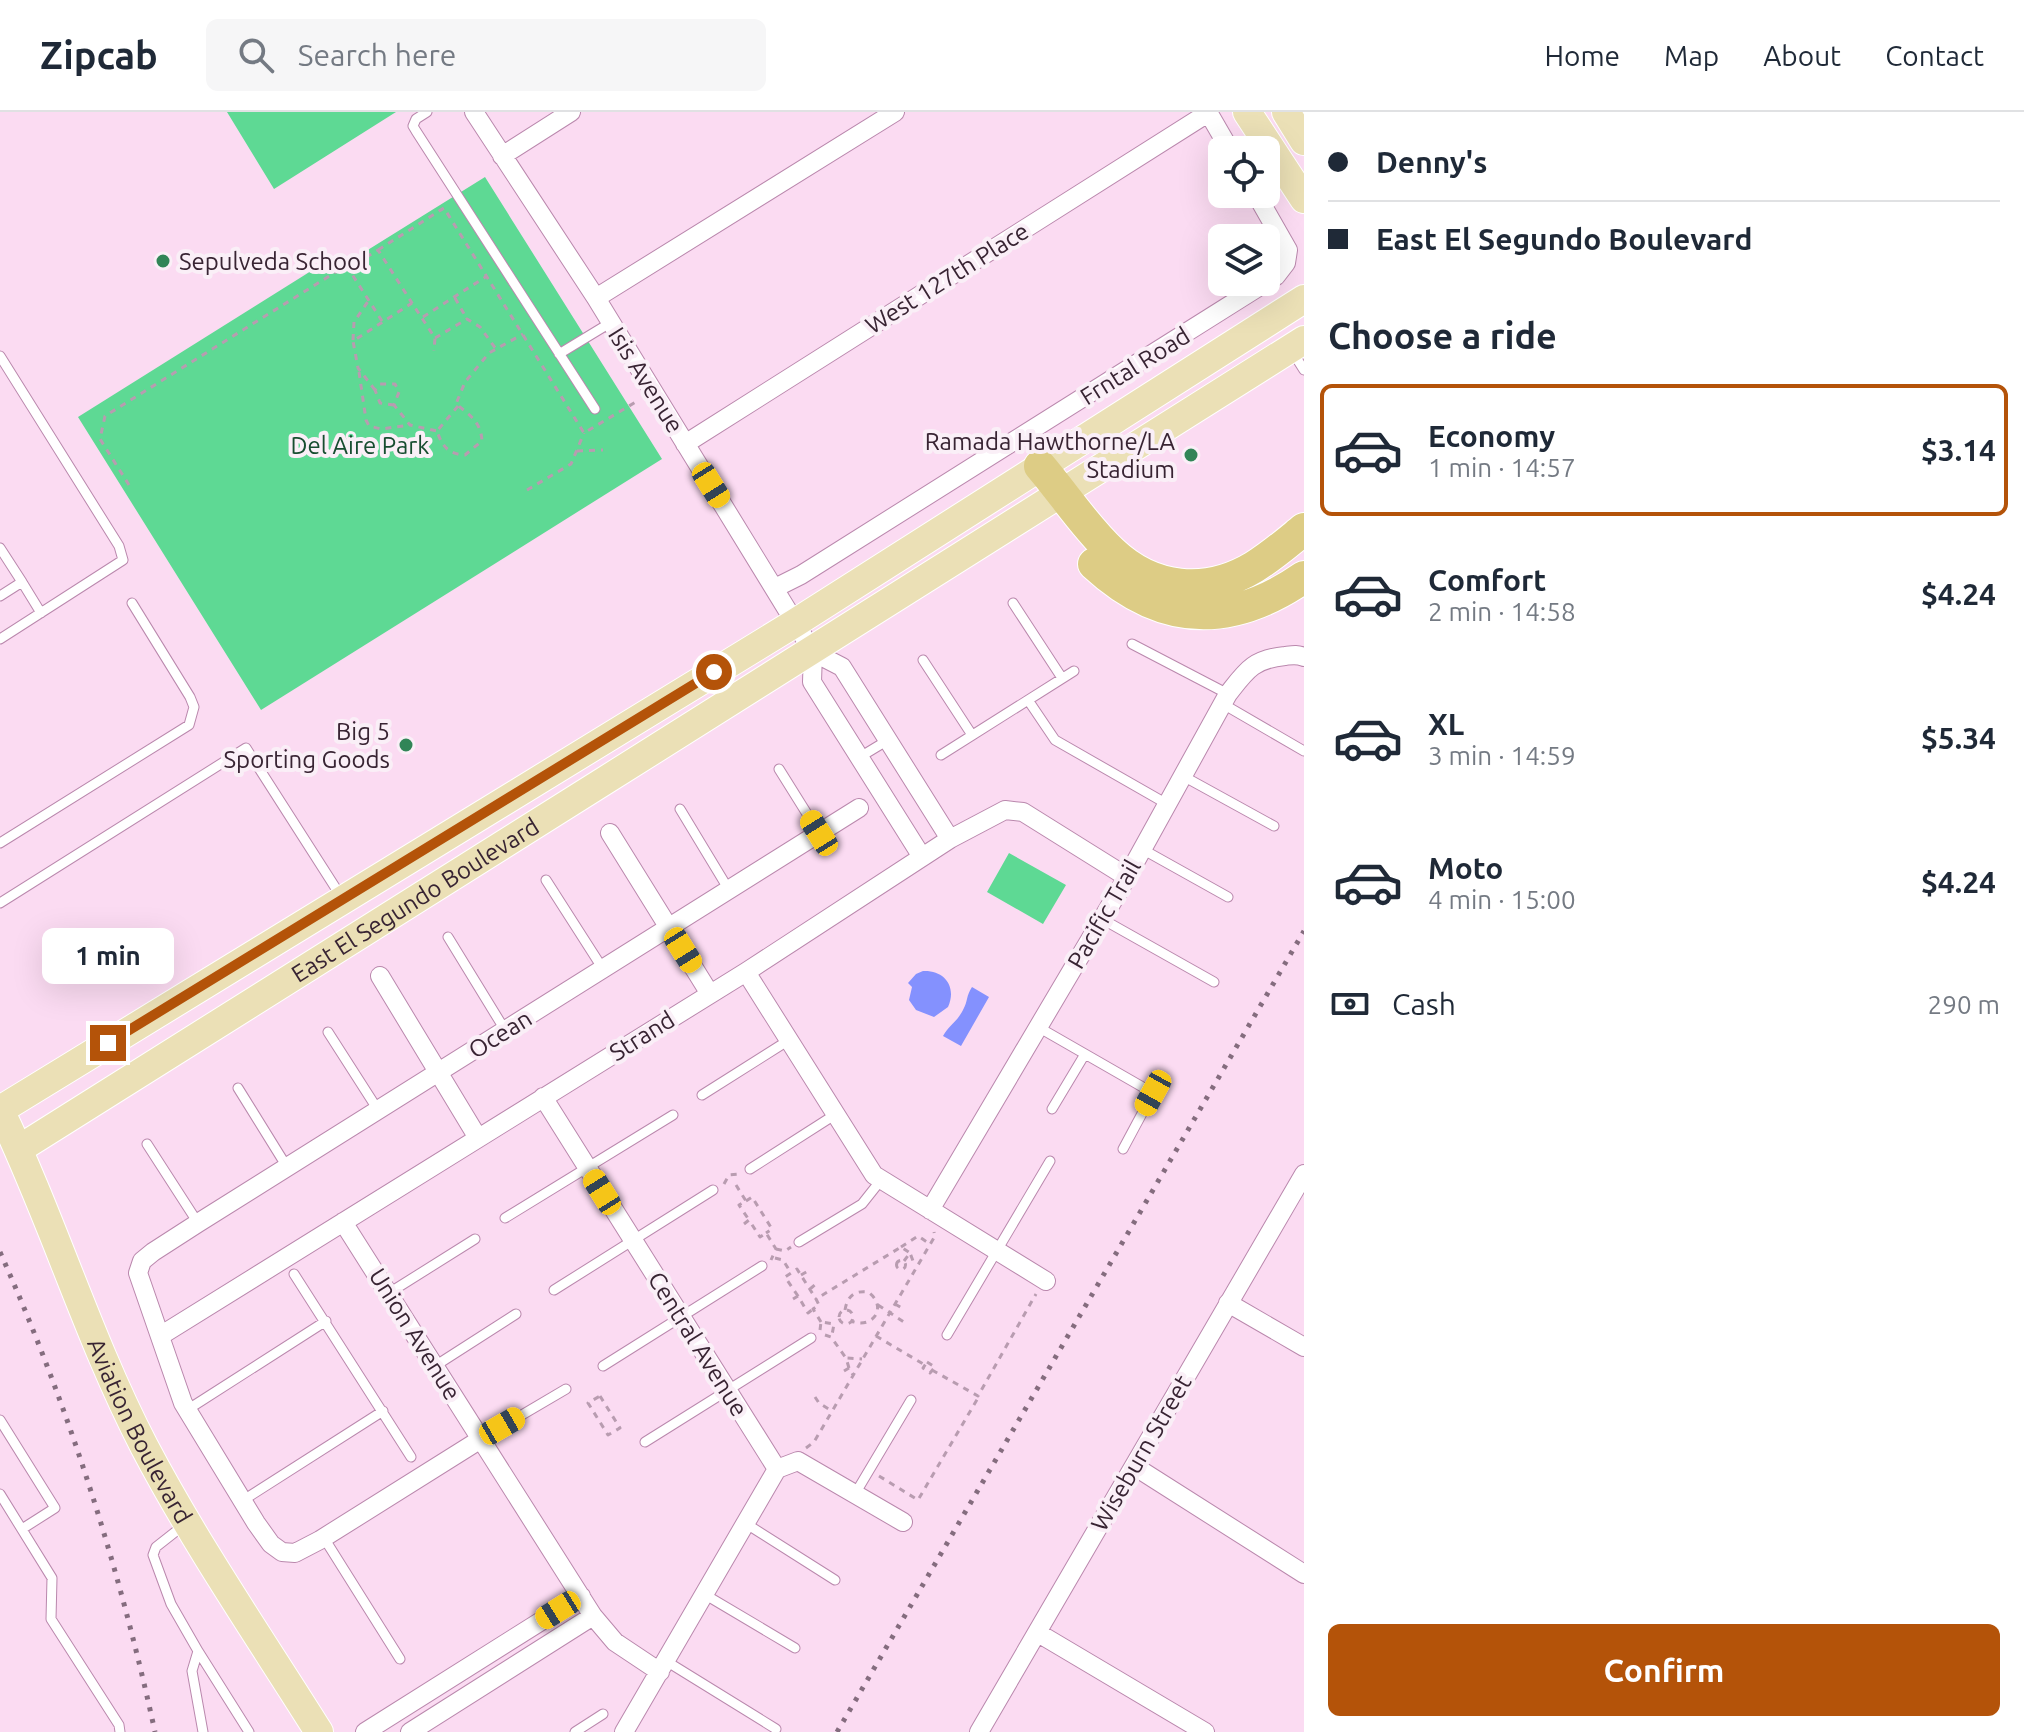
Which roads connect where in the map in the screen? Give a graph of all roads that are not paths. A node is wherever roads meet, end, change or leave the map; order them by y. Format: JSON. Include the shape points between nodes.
{"nodes":[{"id":1,"x":427,"y":112,"type":"edge"},
{"id":2,"x":474,"y":112,"type":"edge"},
{"id":3,"x":571,"y":112,"type":"edge"},
{"id":4,"x":895,"y":112,"type":"edge"},
{"id":5,"x":1208,"y":112,"type":"edge"},
{"id":6,"x":1247,"y":112,"type":"edge"},
{"id":7,"x":1286,"y":112,"type":"edge"},
{"id":8,"x":1222,"y":136,"type":"edge"},
{"id":9,"x":1304,"y":141,"type":"edge"},
{"id":10,"x":502,"y":156,"type":"junction"},
{"id":11,"x":1304,"y":199,"type":"edge"},
{"id":12,"x":1264,"y":208,"type":"edge"},
{"id":13,"x":596,"y":298,"type":"junction"},
{"id":14,"x":1304,"y":299,"type":"edge"},
{"id":15,"x":610,"y":323,"type":"junction"},
{"id":16,"x":1299,"y":353,"type":"edge"},
{"id":17,"x":559,"y":354,"type":"junction"},
{"id":18,"x":0,"y":356,"type":"edge"},
{"id":19,"x":1204,"y":362,"type":"junction"},
{"id":20,"x":595,"y":409,"type":"dead end"},
{"id":21,"x":1151,"y":439,"type":"junction"},
{"id":22,"x":685,"y":444,"type":"junction"},
{"id":23,"x":1040,"y":466,"type":"junction"},
{"id":24,"x":1055,"y":496,"type":"junction"},
{"id":25,"x":1304,"y":529,"type":"edge"},
{"id":26,"x":0,"y":548,"type":"edge"},
{"id":27,"x":1304,"y":577,"type":"edge"},
{"id":28,"x":22,"y":582,"type":"junction"},
{"id":29,"x":775,"y":588,"type":"junction"},
{"id":30,"x":0,"y":596,"type":"edge"},
{"id":31,"x":132,"y":603,"type":"dead end"},
{"id":32,"x":1013,"y":603,"type":"dead end"},
{"id":33,"x":41,"y":613,"type":"junction"},
{"id":34,"x":795,"y":623,"type":"junction"},
{"id":35,"x":0,"y":639,"type":"edge"},
{"id":36,"x":1132,"y":644,"type":"dead end"},
{"id":37,"x":813,"y":652,"type":"junction"},
{"id":38,"x":1304,"y":657,"type":"edge"},
{"id":39,"x":923,"y":660,"type":"dead end"},
{"id":40,"x":1074,"y":671,"type":"dead end"},
{"id":41,"x":1062,"y":678,"type":"junction"},
{"id":42,"x":1226,"y":699,"type":"junction"},
{"id":43,"x":1028,"y":700,"type":"junction"},
{"id":44,"x":972,"y":735,"type":"junction"},
{"id":45,"x":888,"y":740,"type":"junction"},
{"id":46,"x":1304,"y":751,"type":"edge"},
{"id":47,"x":941,"y":755,"type":"dead end"},
{"id":48,"x":860,"y":757,"type":"junction"},
{"id":49,"x":779,"y":769,"type":"dead end"},
{"id":50,"x":1183,"y":776,"type":"junction"},
{"id":51,"x":1167,"y":804,"type":"junction"},
{"id":52,"x":859,"y":808,"type":"dead end"},
{"id":53,"x":680,"y":809,"type":"dead end"},
{"id":54,"x":1274,"y":826,"type":"dead end"},
{"id":55,"x":610,"y":833,"type":"dead end"},
{"id":56,"x":819,"y":833,"type":"junction"},
{"id":57,"x":950,"y":839,"type":"junction"},
{"id":58,"x":0,"y":843,"type":"edge"},
{"id":59,"x":1142,"y":849,"type":"junction"},
{"id":60,"x":922,"y":857,"type":"junction"},
{"id":61,"x":1127,"y":877,"type":"junction"},
{"id":62,"x":546,"y":880,"type":"dead end"},
{"id":63,"x":729,"y":890,"type":"junction"},
{"id":64,"x":1228,"y":897,"type":"dead end"},
{"id":65,"x":343,"y":899,"type":"junction"},
{"id":66,"x":0,"y":903,"type":"edge"},
{"id":67,"x":1102,"y":919,"type":"junction"},
{"id":68,"x":669,"y":928,"type":"junction"},
{"id":69,"x":448,"y":937,"type":"dead end"},
{"id":70,"x":603,"y":969,"type":"junction"},
{"id":71,"x":746,"y":972,"type":"junction"},
{"id":72,"x":380,"y":976,"type":"dead end"},
{"id":73,"x":1214,"y":982,"type":"dead end"},
{"id":74,"x":710,"y":994,"type":"junction"},
{"id":75,"x":1038,"y":1027,"type":"junction"},
{"id":76,"x":506,"y":1030,"type":"junction"},
{"id":77,"x":328,"y":1032,"type":"dead end"},
{"id":78,"x":789,"y":1040,"type":"junction"},
{"id":79,"x":1085,"y":1054,"type":"junction"},
{"id":80,"x":438,"y":1073,"type":"junction"},
{"id":81,"x":238,"y":1088,"type":"dead end"},
{"id":82,"x":702,"y":1095,"type":"dead end"},
{"id":83,"x":543,"y":1097,"type":"junction"},
{"id":84,"x":1052,"y":1109,"type":"dead end"},
{"id":85,"x":0,"y":1110,"type":"edge"},
{"id":86,"x":378,"y":1110,"type":"junction"},
{"id":87,"x":836,"y":1114,"type":"junction"},
{"id":88,"x":673,"y":1115,"type":"dead end"},
{"id":89,"x":478,"y":1138,"type":"junction"},
{"id":90,"x":147,"y":1144,"type":"dead end"},
{"id":91,"x":19,"y":1149,"type":"junction"},
{"id":92,"x":1123,"y":1149,"type":"dead end"},
{"id":93,"x":1050,"y":1161,"type":"dead end"},
{"id":94,"x":287,"y":1167,"type":"junction"},
{"id":95,"x":587,"y":1168,"type":"junction"},
{"id":96,"x":750,"y":1169,"type":"road end"},
{"id":97,"x":1304,"y":1174,"type":"edge"},
{"id":98,"x":881,"y":1179,"type":"junction"},
{"id":99,"x":713,"y":1190,"type":"road end"},
{"id":100,"x":930,"y":1210,"type":"junction"},
{"id":101,"x":505,"y":1218,"type":"dead end"},
{"id":102,"x":343,"y":1222,"type":"junction"},
{"id":103,"x":198,"y":1223,"type":"junction"},
{"id":104,"x":475,"y":1239,"type":"dead end"},
{"id":105,"x":633,"y":1240,"type":"junction"},
{"id":106,"x":799,"y":1242,"type":"dead end"},
{"id":107,"x":995,"y":1250,"type":"junction"},
{"id":108,"x":762,"y":1266,"type":"road end"},
{"id":109,"x":294,"y":1274,"type":"dead end"},
{"id":110,"x":1046,"y":1281,"type":"dead end"},
{"id":111,"x":554,"y":1290,"type":"dead end"},
{"id":112,"x":389,"y":1293,"type":"junction"},
{"id":113,"x":1228,"y":1303,"type":"junction"},
{"id":114,"x":516,"y":1314,"type":"dead end"},
{"id":115,"x":681,"y":1317,"type":"junction"},
{"id":116,"x":326,"y":1321,"type":"junction"},
{"id":117,"x":947,"y":1335,"type":"dead end"},
{"id":118,"x":160,"y":1336,"type":"junction"},
{"id":119,"x":811,"y":1338,"type":"dead end"},
{"id":120,"x":1304,"y":1347,"type":"edge"},
{"id":121,"x":435,"y":1366,"type":"junction"},
{"id":122,"x":603,"y":1366,"type":"dead end"},
{"id":123,"x":566,"y":1389,"type":"dead end"},
{"id":124,"x":728,"y":1391,"type":"junction"},
{"id":125,"x":911,"y":1400,"type":"dead end"},
{"id":126,"x":187,"y":1410,"type":"junction"},
{"id":127,"x":383,"y":1411,"type":"junction"},
{"id":128,"x":0,"y":1420,"type":"edge"},
{"id":129,"x":481,"y":1439,"type":"junction"},
{"id":130,"x":645,"y":1442,"type":"dead end"},
{"id":131,"x":411,"y":1457,"type":"dead end"},
{"id":132,"x":1134,"y":1466,"type":"junction"},
{"id":133,"x":777,"y":1469,"type":"junction"},
{"id":134,"x":0,"y":1494,"type":"edge"},
{"id":135,"x":855,"y":1494,"type":"junction"},
{"id":136,"x":242,"y":1501,"type":"junction"},
{"id":137,"x":188,"y":1522,"type":"junction"},
{"id":138,"x":903,"y":1522,"type":"dead end"},
{"id":139,"x":745,"y":1523,"type":"junction"},
{"id":140,"x":22,"y":1529,"type":"junction"},
{"id":141,"x":324,"y":1538,"type":"junction"},
{"id":142,"x":1304,"y":1574,"type":"edge"},
{"id":143,"x":835,"y":1580,"type":"dead end"},
{"id":144,"x":704,"y":1594,"type":"junction"},
{"id":145,"x":581,"y":1596,"type":"junction"},
{"id":146,"x":593,"y":1616,"type":"junction"},
{"id":147,"x":1038,"y":1633,"type":"junction"},
{"id":148,"x":795,"y":1648,"type":"dead end"},
{"id":149,"x":198,"y":1651,"type":"junction"},
{"id":150,"x":400,"y":1659,"type":"dead end"},
{"id":151,"x":663,"y":1667,"type":"junction"},
{"id":152,"x":465,"y":1669,"type":"junction"},
{"id":153,"x":477,"y":1690,"type":"junction"},
{"id":154,"x":603,"y":1714,"type":"dead end"},
{"id":155,"x":776,"y":1729,"type":"dead end"},
{"id":156,"x":120,"y":1732,"type":"edge"},
{"id":157,"x":203,"y":1732,"type":"edge"},
{"id":158,"x":249,"y":1732,"type":"edge"},
{"id":159,"x":319,"y":1732,"type":"edge"},
{"id":160,"x":365,"y":1732,"type":"edge"},
{"id":161,"x":410,"y":1732,"type":"edge"},
{"id":162,"x":575,"y":1732,"type":"edge"},
{"id":163,"x":624,"y":1732,"type":"edge"},
{"id":164,"x":979,"y":1732,"type":"edge"},
{"id":165,"x":1205,"y":1732,"type":"edge"}],
"edges":[{"from":1,"to":17,"type":"lane","via":[[413,126]]},
{"from":2,"to":10,"type":"street","name":"Isis Avenue"},
{"from":3,"to":10,"type":"street"},
{"from":4,"to":13,"type":"street"},
{"from":5,"to":8,"type":"street"},
{"from":5,"to":22,"type":"street","name":"West 127th Place"},
{"from":6,"to":11,"type":"main road"},
{"from":7,"to":9,"type":"main road"},
{"from":10,"to":13,"type":"street","name":"Isis Avenue"},
{"from":12,"to":29,"type":"street","name":"Frntal Road","via":[[1288,250],[1276,276]]},
{"from":13,"to":15,"type":"street","name":"Isis Avenue"},
{"from":14,"to":19,"type":"main road"},
{"from":15,"to":17,"type":"lane"},
{"from":15,"to":22,"type":"street","name":"Isis Avenue"},
{"from":16,"to":21,"type":"main road","name":"East El Segundo Boulevard"},
{"from":17,"to":20,"type":"lane"},
{"from":18,"to":33,"type":"lane","via":[[122,552],[123,560],[116,566]]},
{"from":19,"to":21,"type":"main road","via":[[1145,419]]},
{"from":19,"to":23,"type":"main road","name":"East El Segundo Boulevard"},
{"from":21,"to":24,"type":"main road","name":"East El Segundo Boulevard"},
{"from":22,"to":29,"type":"street","name":"Isis Avenue"},
{"from":23,"to":24,"type":"highway"},
{"from":23,"to":34,"type":"main road","name":"East El Segundo Boulevard"},
{"from":24,"to":25,"type":"highway","via":[[1122,561],[1172,585],[1212,584],[1234,577]]},
{"from":24,"to":27,"type":"highway","via":[[1089,558],[1143,601],[1217,613],[1268,600]]},
{"from":24,"to":37,"type":"main road","name":"East El Segundo Boulevard"},
{"from":26,"to":28,"type":"lane"},
{"from":28,"to":30,"type":"lane"},
{"from":28,"to":33,"type":"lane"},
{"from":29,"to":34,"type":"street","name":"Isis Avenue"},
{"from":31,"to":58,"type":"lane","via":[[190,697],[194,707],[189,725]]},
{"from":32,"to":41,"type":"lane"},
{"from":33,"to":35,"type":"lane"},
{"from":34,"to":37,"type":"street","name":"Isis Avenue"},
{"from":34,"to":65,"type":"main road","name":"East El Segundo Boulevard"},
{"from":36,"to":42,"type":"lane"},
{"from":37,"to":45,"type":"street","name":"Isis Avenue","via":[[842,667]]},
{"from":37,"to":48,"type":"street","name":"Isis Avenue","via":[[812,682]]},
{"from":37,"to":91,"type":"main road","name":"East El Segundo Boulevard"},
{"from":38,"to":42,"type":"street","name":"Pacific Trail","via":[[1265,658],[1248,668]]},
{"from":39,"to":44,"type":"lane"},
{"from":40,"to":41,"type":"lane"},
{"from":41,"to":43,"type":"lane"},
{"from":42,"to":46,"type":"lane"},
{"from":42,"to":50,"type":"street","name":"Pacific Trail"},
{"from":43,"to":44,"type":"lane"},
{"from":43,"to":51,"type":"lane","via":[[1055,740]]},
{"from":44,"to":47,"type":"lane"},
{"from":45,"to":48,"type":"lane"},
{"from":45,"to":57,"type":"street","name":"Isis Avenue"},
{"from":48,"to":60,"type":"street","name":"Isis Avenue"},
{"from":49,"to":56,"type":"lane"},
{"from":50,"to":51,"type":"street","name":"Pacific Trail"},
{"from":50,"to":54,"type":"lane"},
{"from":51,"to":59,"type":"street","name":"Pacific Trail"},
{"from":52,"to":56,"type":"street","name":"Ocean"},
{"from":53,"to":63,"type":"lane"},
{"from":55,"to":68,"type":"street"},
{"from":56,"to":63,"type":"street","name":"Ocean"},
{"from":57,"to":60,"type":"street","name":"Strand"},
{"from":57,"to":61,"type":"street","name":"Strand","via":[[1005,810],[1023,812]]},
{"from":59,"to":61,"type":"street","name":"Pacific Trail"},
{"from":59,"to":64,"type":"lane"},
{"from":60,"to":71,"type":"street","name":"Strand"},
{"from":61,"to":67,"type":"street","name":"Pacific Trail"},
{"from":62,"to":70,"type":"lane"},
{"from":63,"to":68,"type":"street","name":"Ocean"},
{"from":65,"to":66,"type":"lane","via":[[246,748]]},
{"from":65,"to":85,"type":"main road","name":"East El Segundo Boulevard"},
{"from":67,"to":73,"type":"lane"},
{"from":67,"to":75,"type":"street","name":"Pacific Trail"},
{"from":68,"to":70,"type":"street","name":"Ocean"},
{"from":68,"to":74,"type":"street"},
{"from":69,"to":76,"type":"lane"},
{"from":70,"to":76,"type":"street","name":"Ocean"},
{"from":71,"to":74,"type":"street","name":"Strand"},
{"from":71,"to":78,"type":"street"},
{"from":72,"to":80,"type":"street"},
{"from":74,"to":83,"type":"street","name":"Strand"},
{"from":75,"to":79,"type":"lane"},
{"from":75,"to":100,"type":"street","name":"Pacific Trail"},
{"from":76,"to":80,"type":"street","name":"Ocean"},
{"from":77,"to":86,"type":"lane"},
{"from":78,"to":82,"type":"lane"},
{"from":78,"to":87,"type":"street"},
{"from":79,"to":84,"type":"lane"},
{"from":79,"to":92,"type":"lane","via":[[1153,1093]]},
{"from":80,"to":86,"type":"street","name":"Ocean"},
{"from":80,"to":89,"type":"street"},
{"from":81,"to":94,"type":"lane"},
{"from":83,"to":89,"type":"street","name":"Strand"},
{"from":83,"to":95,"type":"street","name":"Central Avenue"},
{"from":85,"to":91,"type":"main road","name":"Aviation Boulevard"},
{"from":86,"to":94,"type":"street","name":"Ocean"},
{"from":87,"to":96,"type":"lane"},
{"from":87,"to":98,"type":"street"},
{"from":88,"to":95,"type":"lane"},
{"from":89,"to":102,"type":"street","name":"Strand"},
{"from":90,"to":103,"type":"lane"},
{"from":91,"to":137,"type":"main road","name":"Aviation Boulevard","via":[[122,1398]]},
{"from":93,"to":107,"type":"lane"},
{"from":94,"to":103,"type":"street","name":"Ocean"},
{"from":95,"to":101,"type":"lane"},
{"from":95,"to":105,"type":"street","name":"Central Avenue"},
{"from":97,"to":113,"type":"street","name":"Wiseburn Street"},
{"from":98,"to":100,"type":"street"},
{"from":98,"to":106,"type":"lane","via":[[862,1204]]},
{"from":99,"to":105,"type":"lane"},
{"from":100,"to":107,"type":"street"},
{"from":102,"to":112,"type":"street","name":"Union Avenue"},
{"from":102,"to":118,"type":"street","name":"Strand"},
{"from":103,"to":118,"type":"street","name":"Ocean","via":[[142,1261],[138,1273]]},
{"from":104,"to":112,"type":"lane"},
{"from":105,"to":111,"type":"lane"},
{"from":105,"to":115,"type":"street","name":"Central Avenue"},
{"from":107,"to":110,"type":"street"},
{"from":107,"to":117,"type":"lane"},
{"from":108,"to":115,"type":"lane"},
{"from":109,"to":116,"type":"lane"},
{"from":112,"to":121,"type":"street","name":"Union Avenue"},
{"from":113,"to":120,"type":"street"},
{"from":113,"to":132,"type":"street","name":"Wiseburn Street"},
{"from":114,"to":121,"type":"lane"},
{"from":115,"to":122,"type":"lane"},
{"from":115,"to":124,"type":"street","name":"Central Avenue"},
{"from":116,"to":126,"type":"lane"},
{"from":116,"to":127,"type":"lane"},
{"from":118,"to":126,"type":"street"},
{"from":119,"to":124,"type":"lane"},
{"from":121,"to":129,"type":"street","name":"Union Avenue"},
{"from":123,"to":129,"type":"lane"},
{"from":124,"to":130,"type":"lane"},
{"from":124,"to":133,"type":"street","name":"Central Avenue"},
{"from":125,"to":135,"type":"lane"},
{"from":126,"to":136,"type":"street"},
{"from":127,"to":131,"type":"lane"},
{"from":127,"to":136,"type":"lane"},
{"from":128,"to":140,"type":"lane","via":[[55,1508]]},
{"from":129,"to":141,"type":"street"},
{"from":129,"to":145,"type":"street","name":"Union Avenue"},
{"from":132,"to":142,"type":"street"},
{"from":132,"to":147,"type":"street","name":"Wiseburn Street"},
{"from":133,"to":135,"type":"street","via":[[798,1461]]},
{"from":133,"to":139,"type":"street"},
{"from":134,"to":140,"type":"lane"},
{"from":135,"to":138,"type":"street"},
{"from":136,"to":141,"type":"street","via":[[282,1552],[295,1553]]},
{"from":137,"to":149,"type":"lane","via":[[153,1555],[171,1604]]},
{"from":137,"to":159,"type":"main road","name":"Aviation Boulevard"},
{"from":139,"to":143,"type":"lane"},
{"from":139,"to":144,"type":"street"},
{"from":140,"to":156,"type":"lane","via":[[52,1578],[51,1619]]},
{"from":141,"to":150,"type":"lane"},
{"from":144,"to":148,"type":"lane"},
{"from":144,"to":151,"type":"street"},
{"from":145,"to":146,"type":"street","name":"Union Avenue"},
{"from":145,"to":152,"type":"street"},
{"from":146,"to":151,"type":"street","name":"Union Avenue","via":[[615,1642]]},
{"from":146,"to":153,"type":"street"},
{"from":147,"to":164,"type":"street","name":"Wiseburn Street"},
{"from":147,"to":165,"type":"street"},
{"from":149,"to":157,"type":"lane","via":[[192,1671]]},
{"from":149,"to":158,"type":"lane"},
{"from":151,"to":155,"type":"lane"},
{"from":151,"to":163,"type":"street"},
{"from":152,"to":153,"type":"lane"},
{"from":152,"to":160,"type":"street"},
{"from":153,"to":161,"type":"street"},
{"from":154,"to":162,"type":"lane"}]}
